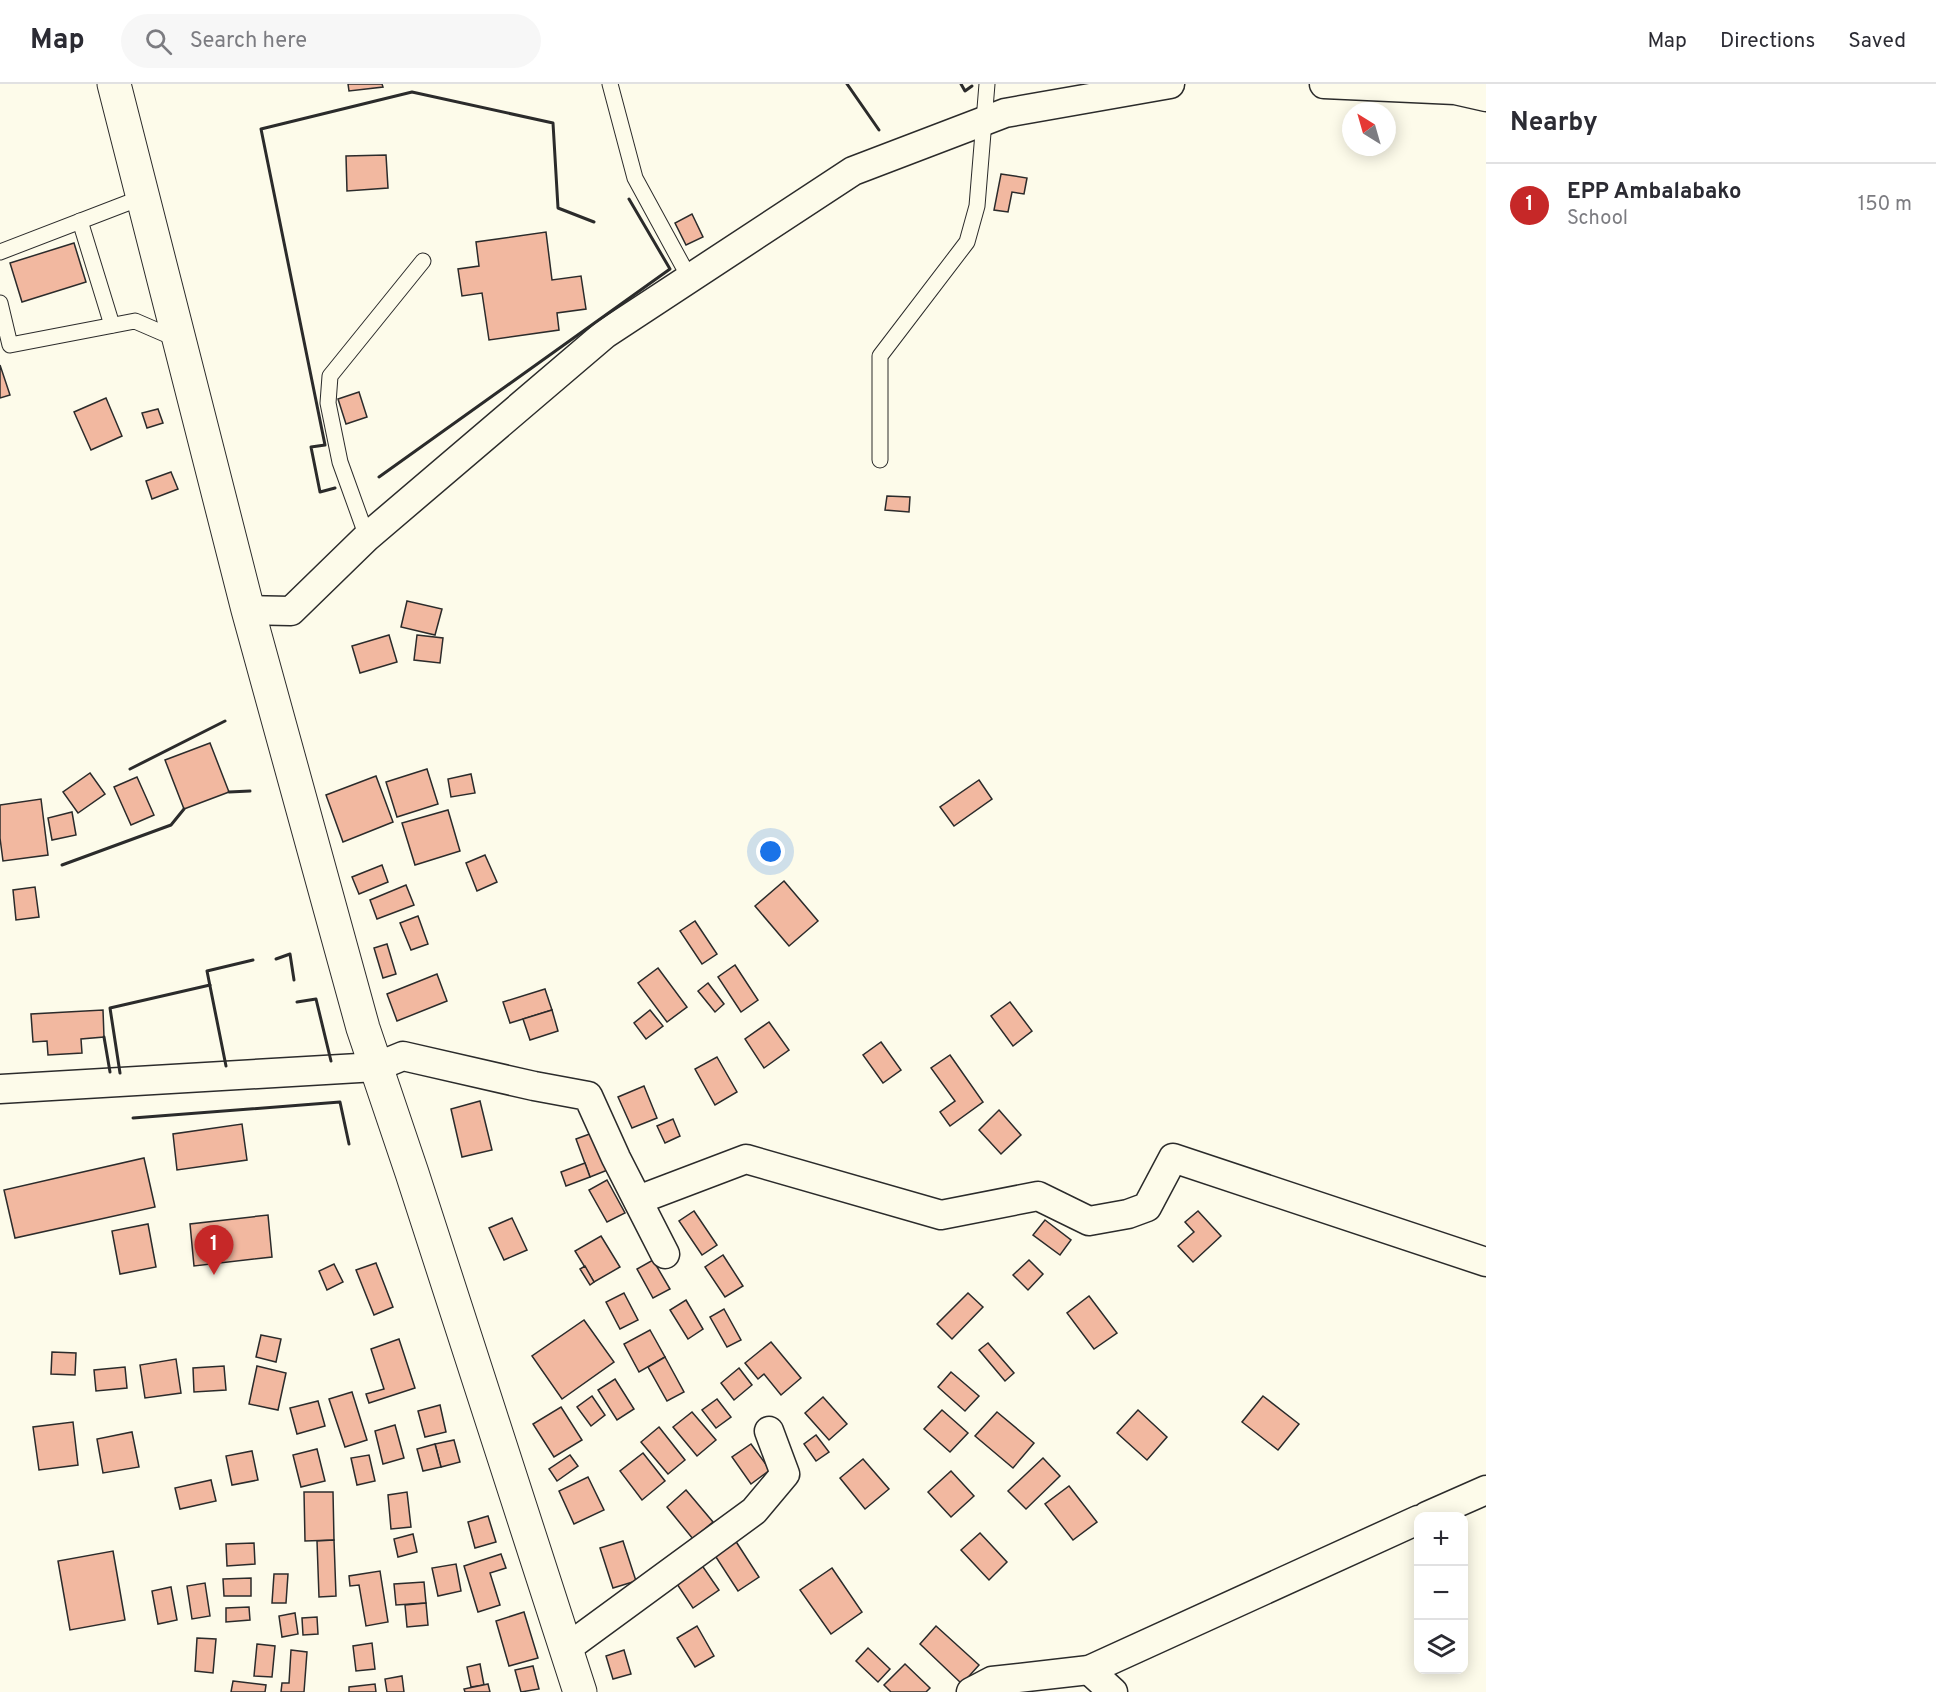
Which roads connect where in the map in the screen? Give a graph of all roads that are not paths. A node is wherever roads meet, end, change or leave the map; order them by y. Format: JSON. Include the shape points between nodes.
{"nodes":[{"id":1,"x":114,"y":84,"type":"edge"},
{"id":2,"x":610,"y":84,"type":"edge"},
{"id":3,"x":987,"y":84,"type":"edge"},
{"id":4,"x":1170,"y":84,"type":"edge"},
{"id":5,"x":1324,"y":84,"type":"edge"},
{"id":6,"x":1486,"y":97,"type":"edge"},
{"id":7,"x":985,"y":121,"type":"junction"},
{"id":8,"x":142,"y":197,"type":"junction"},
{"id":9,"x":80,"y":221,"type":"junction"},
{"id":10,"x":0,"y":252,"type":"edge"},
{"id":11,"x":423,"y":261,"type":"dead end"},
{"id":12,"x":690,"y":279,"type":"junction"},
{"id":13,"x":0,"y":303,"type":"edge"},
{"id":14,"x":112,"y":325,"type":"junction"},
{"id":15,"x":179,"y":340,"type":"junction"},
{"id":16,"x":880,"y":460,"type":"dead end"},
{"id":17,"x":367,"y":537,"type":"junction"},
{"id":18,"x":248,"y":610,"type":"junction"},
{"id":19,"x":376,"y":1067,"type":"junction"},
{"id":20,"x":0,"y":1089,"type":"edge"},
{"id":21,"x":638,"y":1200,"type":"junction"},
{"id":22,"x":665,"y":1254,"type":"dead end"},
{"id":23,"x":1486,"y":1262,"type":"edge"},
{"id":24,"x":769,"y":1431,"type":"dead end"},
{"id":25,"x":1486,"y":1490,"type":"edge"},
{"id":26,"x":1436,"y":1512,"type":"edge"},
{"id":27,"x":1414,"y":1522,"type":"edge"},
{"id":28,"x":567,"y":1648,"type":"junction"},
{"id":29,"x":1089,"y":1670,"type":"junction"},
{"id":30,"x":580,"y":1692,"type":"edge"},
{"id":31,"x":971,"y":1692,"type":"edge"},
{"id":32,"x":1113,"y":1692,"type":"edge"}],
"edges":[{"from":1,"to":8,"type":"main road"},
{"from":2,"to":12,"type":"lane","via":[[635,178]]},
{"from":3,"to":7,"type":"lane"},
{"from":4,"to":7,"type":"street","via":[[1005,113]]},
{"from":5,"to":6,"type":"street","via":[[1455,90]]},
{"from":7,"to":12,"type":"street","via":[[852,171]]},
{"from":7,"to":16,"type":"lane","via":[[977,206],[967,242],[880,356]]},
{"from":8,"to":9,"type":"lane"},
{"from":8,"to":15,"type":"main road"},
{"from":9,"to":10,"type":"lane"},
{"from":9,"to":14,"type":"lane"},
{"from":11,"to":17,"type":"lane","via":[[330,375],[328,403],[340,462]]},
{"from":12,"to":17,"type":"street","via":[[605,334]]},
{"from":13,"to":14,"type":"lane","via":[[10,345]]},
{"from":14,"to":15,"type":"lane","via":[[135,321]]},
{"from":15,"to":18,"type":"main road"},
{"from":17,"to":18,"type":"street","via":[[291,611]]},
{"from":18,"to":19,"type":"main road"},
{"from":19,"to":20,"type":"street"},
{"from":19,"to":21,"type":"street","via":[[403,1056],[588,1096]]},
{"from":19,"to":28,"type":"main road"},
{"from":21,"to":22,"type":"street"},
{"from":21,"to":23,"type":"street","via":[[747,1159],[941,1215],[1038,1196],[1089,1221],[1147,1207],[1173,1158]]},
{"from":24,"to":28,"type":"street","via":[[785,1474],[754,1511]]},
{"from":25,"to":26,"type":"street"},
{"from":27,"to":29,"type":"street"},
{"from":28,"to":30,"type":"main road"},
{"from":29,"to":31,"type":"street","via":[[993,1681]]},
{"from":29,"to":32,"type":"street"}]}
